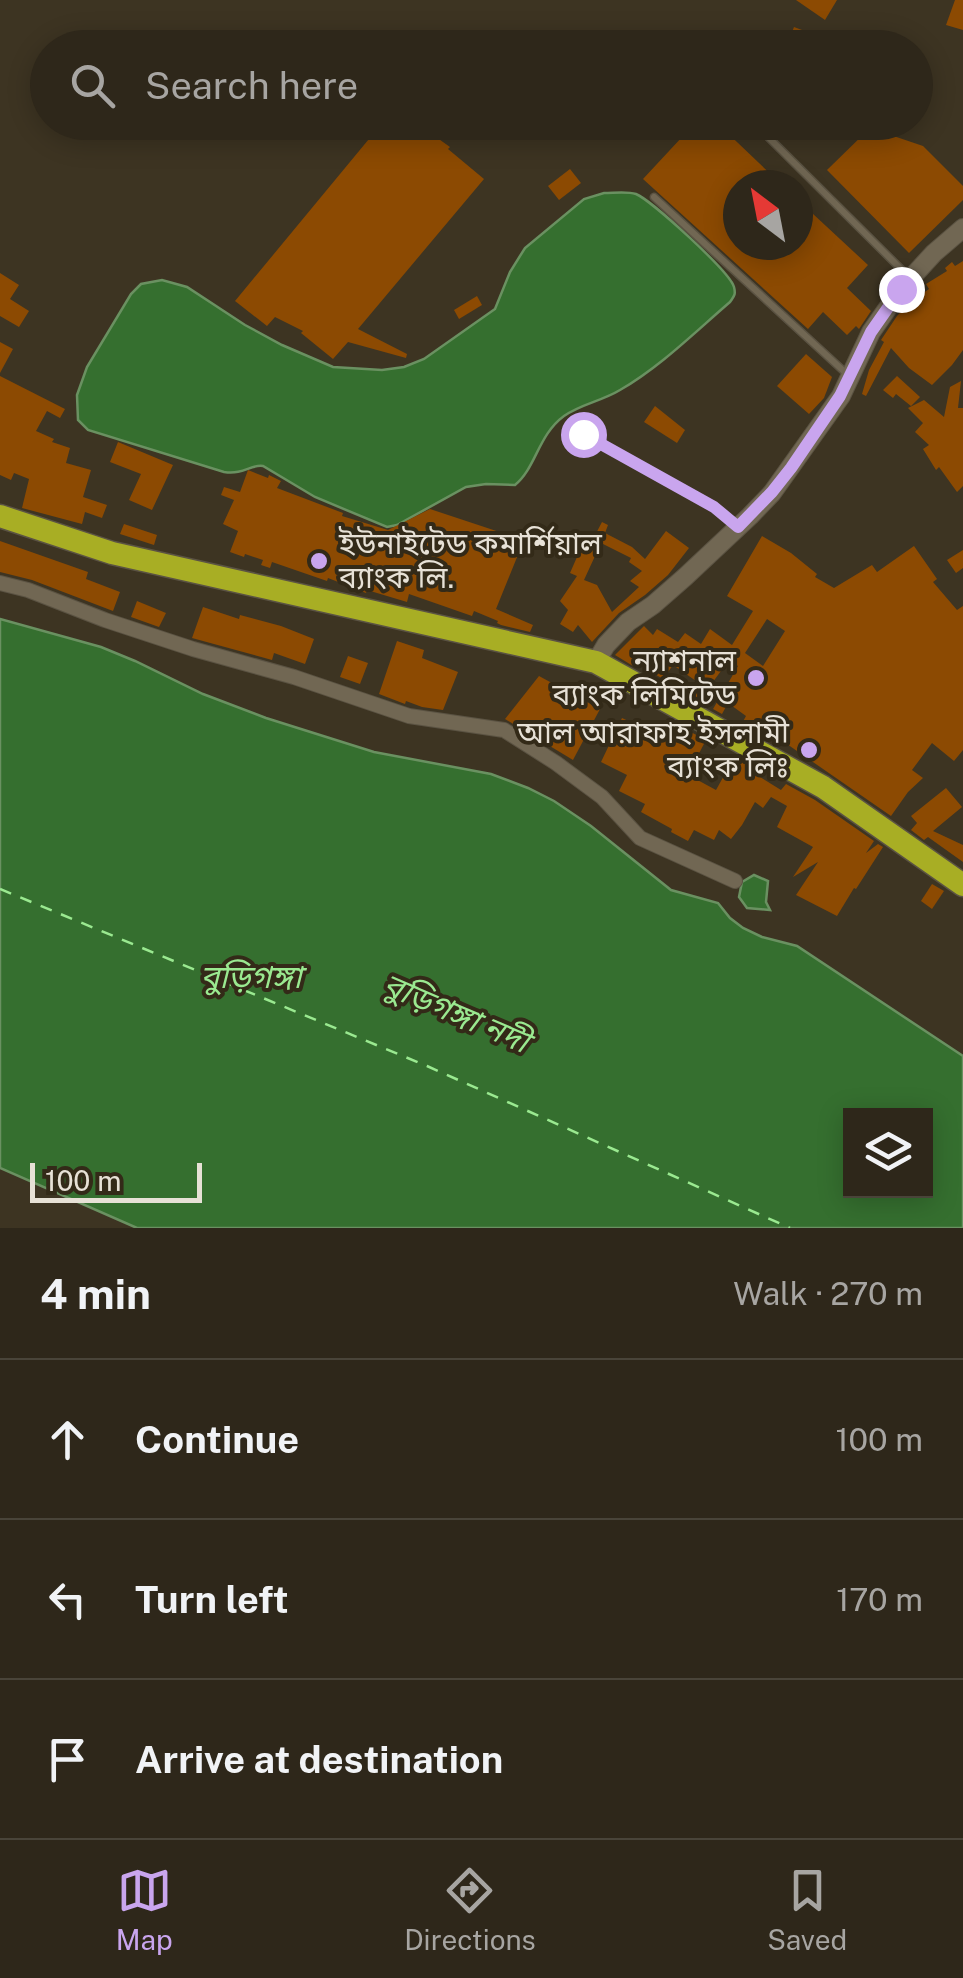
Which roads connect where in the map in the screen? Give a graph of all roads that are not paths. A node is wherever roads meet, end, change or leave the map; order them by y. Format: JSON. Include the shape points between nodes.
{"nodes":[{"id":1,"x":771,"y":140,"type":"edge"},
{"id":2,"x":654,"y":196,"type":"dead end"},
{"id":3,"x":963,"y":228,"type":"edge"},
{"id":4,"x":910,"y":278,"type":"junction"},
{"id":5,"x":849,"y":376,"type":"junction"},
{"id":6,"x":583,"y":434,"type":"dead end"},
{"id":7,"x":0,"y":516,"type":"edge"},
{"id":8,"x":738,"y":527,"type":"junction"},
{"id":9,"x":0,"y":583,"type":"edge"},
{"id":10,"x":596,"y":662,"type":"junction"},
{"id":11,"x":735,"y":882,"type":"dead end"},
{"id":12,"x":963,"y":885,"type":"edge"}],
"edges":[{"from":1,"to":4,"type":"lane"},
{"from":2,"to":5,"type":"lane"},
{"from":3,"to":4,"type":"street"},
{"from":4,"to":5,"type":"street"},
{"from":5,"to":8,"type":"street","via":[[791,468]]},
{"from":6,"to":8,"type":"lane"},
{"from":7,"to":10,"type":"highway","via":[[112,553]]},
{"from":8,"to":10,"type":"street","via":[[628,622]]},
{"from":9,"to":11,"type":"street","via":[[409,716],[504,730],[602,797],[640,838]]},
{"from":10,"to":12,"type":"highway","via":[[822,787]]}]}
